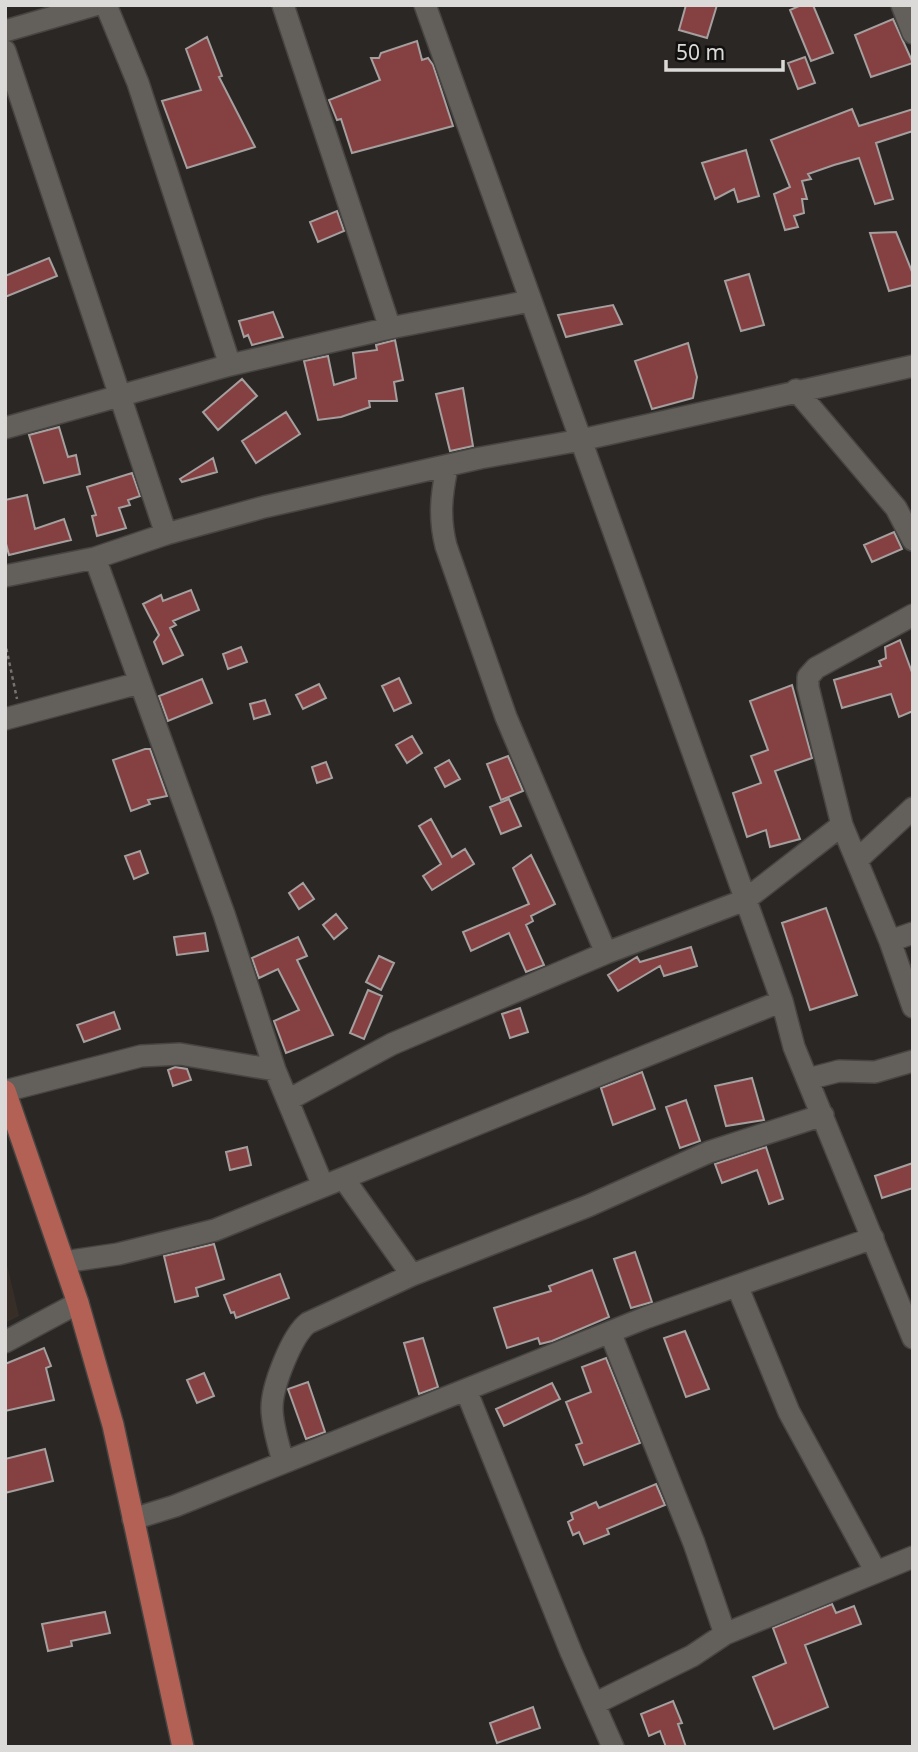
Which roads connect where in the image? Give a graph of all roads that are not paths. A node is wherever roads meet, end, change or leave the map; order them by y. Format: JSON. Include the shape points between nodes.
{"nodes":[{"id":1,"x":95,"y":5,"type":"edge"},
{"id":2,"x":106,"y":5,"type":"edge"},
{"id":3,"x":282,"y":5,"type":"edge"},
{"id":4,"x":425,"y":5,"type":"edge"},
{"id":5,"x":902,"y":5,"type":"edge"},
{"id":6,"x":5,"y":31,"type":"edge"},
{"id":7,"x":913,"y":33,"type":"edge"},
{"id":8,"x":5,"y":51,"type":"edge"},
{"id":9,"x":530,"y":301,"type":"junction"},
{"id":10,"x":390,"y":328,"type":"junction"},
{"id":11,"x":230,"y":365,"type":"junction"},
{"id":12,"x":913,"y":366,"type":"edge"},
{"id":13,"x":796,"y":390,"type":"junction"},
{"id":14,"x":121,"y":397,"type":"junction"},
{"id":15,"x":5,"y":428,"type":"edge"},
{"id":16,"x":581,"y":440,"type":"junction"},
{"id":17,"x":447,"y":468,"type":"junction"},
{"id":18,"x":904,"y":504,"type":"edge"},
{"id":19,"x":166,"y":534,"type":"junction"},
{"id":20,"x":913,"y":540,"type":"edge"},
{"id":21,"x":95,"y":558,"type":"junction"},
{"id":22,"x":5,"y":576,"type":"edge"},
{"id":23,"x":913,"y":615,"type":"edge"},
{"id":24,"x":139,"y":683,"type":"junction"},
{"id":25,"x":13,"y":717,"type":"edge"},
{"id":26,"x":913,"y":808,"type":"edge"},
{"id":27,"x":842,"y":825,"type":"junction"},
{"id":28,"x":857,"y":860,"type":"junction"},
{"id":29,"x":745,"y":900,"type":"junction"},
{"id":30,"x":913,"y":933,"type":"edge"},
{"id":31,"x":890,"y":941,"type":"junction"},
{"id":32,"x":606,"y":953,"type":"junction"},
{"id":33,"x":782,"y":1002,"type":"junction"},
{"id":34,"x":913,"y":1007,"type":"edge"},
{"id":35,"x":913,"y":1061,"type":"edge"},
{"id":36,"x":275,"y":1070,"type":"junction"},
{"id":37,"x":875,"y":1072,"type":"junction"},
{"id":38,"x":808,"y":1079,"type":"junction"},
{"id":39,"x":913,"y":1080,"type":"edge"},
{"id":40,"x":5,"y":1091,"type":"edge"},
{"id":41,"x":288,"y":1100,"type":"junction"},
{"id":42,"x":823,"y":1115,"type":"junction"},
{"id":43,"x":344,"y":1179,"type":"junction"},
{"id":44,"x":323,"y":1186,"type":"junction"},
{"id":45,"x":873,"y":1238,"type":"junction"},
{"id":46,"x":64,"y":1262,"type":"junction"},
{"id":47,"x":412,"y":1275,"type":"junction"},
{"id":48,"x":738,"y":1288,"type":"junction"},
{"id":49,"x":78,"y":1303,"type":"junction"},
{"id":50,"x":610,"y":1332,"type":"junction"},
{"id":51,"x":913,"y":1338,"type":"edge"},
{"id":52,"x":5,"y":1342,"type":"edge"},
{"id":53,"x":466,"y":1390,"type":"junction"},
{"id":54,"x":283,"y":1462,"type":"junction"},
{"id":55,"x":134,"y":1519,"type":"junction"},
{"id":56,"x":913,"y":1557,"type":"edge"},
{"id":57,"x":876,"y":1572,"type":"junction"},
{"id":58,"x":725,"y":1634,"type":"junction"},
{"id":59,"x":596,"y":1703,"type":"junction"},
{"id":60,"x":183,"y":1747,"type":"edge"},
{"id":61,"x":613,"y":1747,"type":"edge"}],
"edges":[{"from":1,"to":6,"type":"street"},
{"from":2,"to":11,"type":"street","via":[[138,83]]},
{"from":3,"to":10,"type":"street"},
{"from":4,"to":9,"type":"street"},
{"from":5,"to":7,"type":"street"},
{"from":8,"to":14,"type":"street"},
{"from":9,"to":10,"type":"street"},
{"from":9,"to":16,"type":"street"},
{"from":10,"to":11,"type":"street"},
{"from":11,"to":14,"type":"street"},
{"from":12,"to":13,"type":"street"},
{"from":13,"to":16,"type":"street"},
{"from":13,"to":18,"type":"street"},
{"from":14,"to":15,"type":"street"},
{"from":14,"to":19,"type":"street"},
{"from":16,"to":17,"type":"street"},
{"from":16,"to":29,"type":"street"},
{"from":17,"to":19,"type":"street","via":[[264,507]]},
{"from":17,"to":32,"type":"street","via":[[440,499],[446,546],[506,717]]},
{"from":18,"to":20,"type":"street"},
{"from":19,"to":21,"type":"street"},
{"from":21,"to":22,"type":"street"},
{"from":21,"to":24,"type":"street"},
{"from":23,"to":27,"type":"street","via":[[828,661],[808,677]]},
{"from":24,"to":25,"type":"street"},
{"from":24,"to":36,"type":"street","via":[[224,914]]},
{"from":26,"to":28,"type":"street"},
{"from":27,"to":28,"type":"street"},
{"from":27,"to":29,"type":"street"},
{"from":28,"to":31,"type":"street"},
{"from":29,"to":32,"type":"street"},
{"from":29,"to":33,"type":"street"},
{"from":30,"to":31,"type":"street"},
{"from":31,"to":34,"type":"street"},
{"from":32,"to":41,"type":"street","via":[[392,1044]]},
{"from":33,"to":38,"type":"street"},
{"from":33,"to":43,"type":"street"},
{"from":35,"to":37,"type":"street"},
{"from":36,"to":40,"type":"street","via":[[180,1054],[141,1056]]},
{"from":36,"to":41,"type":"street"},
{"from":37,"to":38,"type":"street","via":[[839,1071]]},
{"from":37,"to":39,"type":"street"},
{"from":38,"to":42,"type":"street"},
{"from":40,"to":46,"type":"main road"},
{"from":41,"to":44,"type":"street"},
{"from":42,"to":45,"type":"street"},
{"from":42,"to":47,"type":"street","via":[[709,1152],[588,1206]]},
{"from":43,"to":44,"type":"street"},
{"from":43,"to":47,"type":"street"},
{"from":44,"to":46,"type":"street","via":[[183,1240]]},
{"from":45,"to":48,"type":"street"},
{"from":45,"to":51,"type":"street"},
{"from":46,"to":49,"type":"main road"},
{"from":47,"to":54,"type":"street","via":[[331,1310],[298,1331],[272,1403]]},
{"from":48,"to":50,"type":"street"},
{"from":48,"to":57,"type":"street","via":[[789,1412]]},
{"from":49,"to":52,"type":"street"},
{"from":49,"to":55,"type":"main road"},
{"from":50,"to":53,"type":"street"},
{"from":50,"to":58,"type":"street"},
{"from":53,"to":54,"type":"street"},
{"from":53,"to":59,"type":"street","via":[[571,1652]]},
{"from":54,"to":55,"type":"street"},
{"from":55,"to":60,"type":"main road"},
{"from":56,"to":57,"type":"street"},
{"from":57,"to":58,"type":"street"},
{"from":58,"to":59,"type":"street","via":[[692,1656]]},
{"from":59,"to":61,"type":"street"}]}
